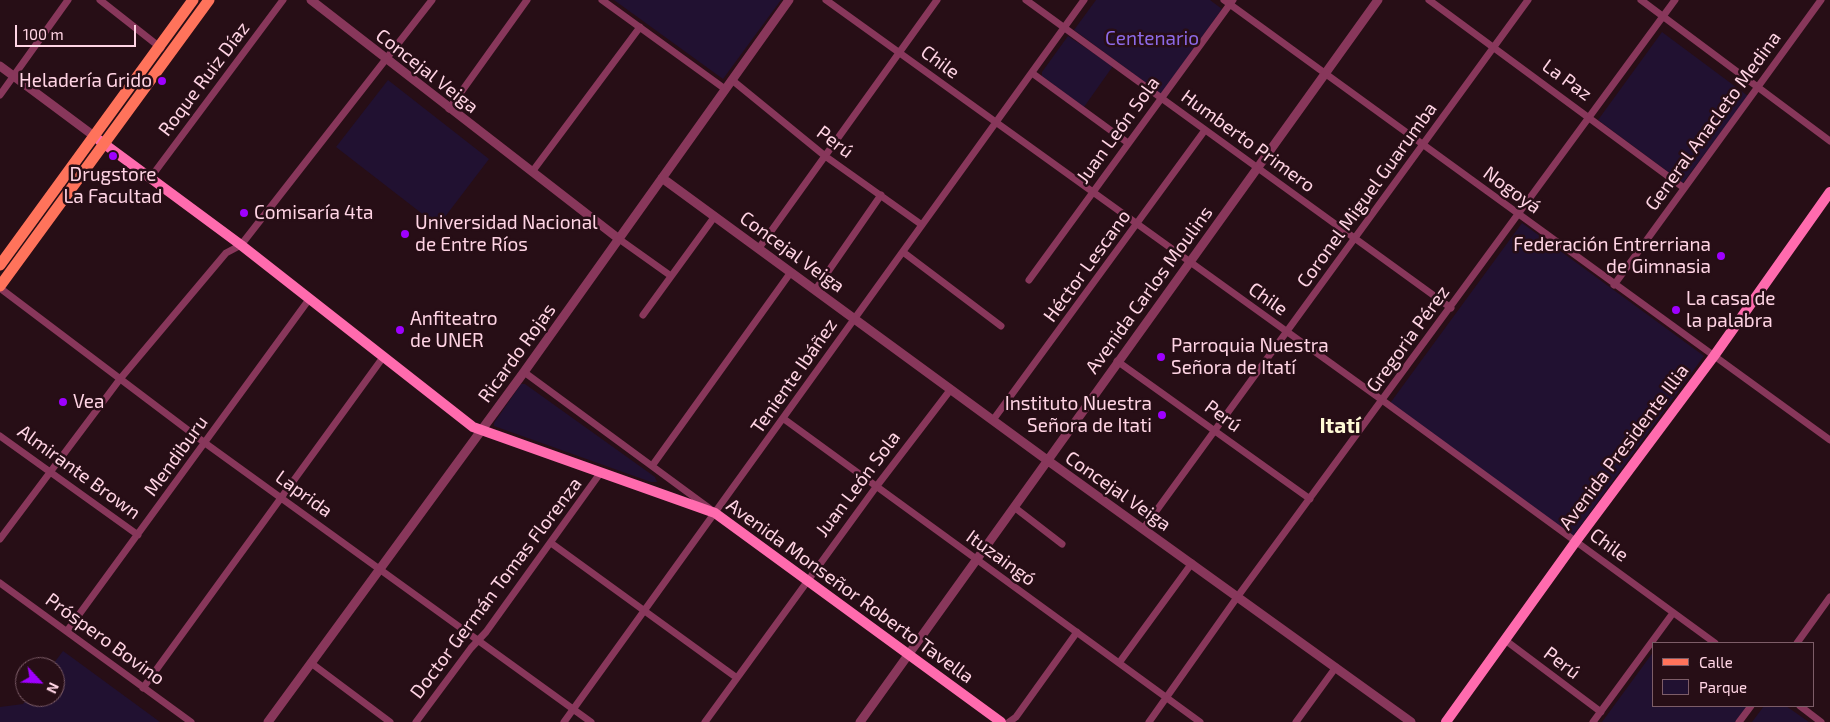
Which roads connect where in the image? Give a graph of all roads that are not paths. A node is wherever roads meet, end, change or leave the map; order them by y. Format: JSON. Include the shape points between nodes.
{"nodes":[{"id":1,"x":68,"y":0,"type":"edge"},
{"id":2,"x":100,"y":0,"type":"edge"},
{"id":3,"x":193,"y":0,"type":"edge"},
{"id":4,"x":209,"y":0,"type":"edge"},
{"id":5,"x":283,"y":0,"type":"edge"},
{"id":6,"x":311,"y":0,"type":"edge"},
{"id":7,"x":432,"y":0,"type":"edge"},
{"id":8,"x":527,"y":0,"type":"edge"},
{"id":9,"x":602,"y":0,"type":"edge"},
{"id":10,"x":789,"y":0,"type":"edge"},
{"id":11,"x":826,"y":0,"type":"edge"},
{"id":12,"x":937,"y":0,"type":"edge"},
{"id":13,"x":1026,"y":0,"type":"edge"},
{"id":14,"x":1084,"y":0,"type":"edge"},
{"id":15,"x":1378,"y":0,"type":"edge"},
{"id":16,"x":1429,"y":0,"type":"edge"},
{"id":17,"x":1528,"y":0,"type":"edge"},
{"id":18,"x":1642,"y":0,"type":"edge"},
{"id":19,"x":1675,"y":0,"type":"edge"},
{"id":20,"x":1821,"y":0,"type":"edge"},
{"id":21,"x":1229,"y":1,"type":"edge"},
{"id":22,"x":1663,"y":16,"type":"junction"},
{"id":23,"x":640,"y":27,"type":"junction"},
{"id":24,"x":1064,"y":28,"type":"junction"},
{"id":25,"x":1494,"y":47,"type":"junction"},
{"id":26,"x":164,"y":50,"type":"junction"},
{"id":27,"x":899,"y":53,"type":"junction"},
{"id":28,"x":385,"y":60,"type":"junction"},
{"id":29,"x":0,"y":66,"type":"edge"},
{"id":30,"x":1032,"y":73,"type":"junction"},
{"id":31,"x":1325,"y":73,"type":"junction"},
{"id":32,"x":14,"y":76,"type":"junction"},
{"id":33,"x":732,"y":80,"type":"junction"},
{"id":34,"x":1758,"y":88,"type":"junction"},
{"id":35,"x":725,"y":89,"type":"junction"},
{"id":36,"x":0,"y":95,"type":"edge"},
{"id":37,"x":1161,"y":98,"type":"junction"},
{"id":38,"x":449,"y":109,"type":"junction"},
{"id":39,"x":1590,"y":118,"type":"junction"},
{"id":40,"x":996,"y":123,"type":"junction"},
{"id":41,"x":1205,"y":130,"type":"junction"},
{"id":42,"x":99,"y":140,"type":"junction"},
{"id":43,"x":1830,"y":141,"type":"edge"},
{"id":44,"x":1128,"y":143,"type":"junction"},
{"id":45,"x":1424,"y":145,"type":"junction"},
{"id":46,"x":825,"y":156,"type":"junction"},
{"id":47,"x":1256,"y":167,"type":"junction"},
{"id":48,"x":532,"y":172,"type":"junction"},
{"id":49,"x":151,"y":177,"type":"junction"},
{"id":50,"x":662,"y":178,"type":"junction"},
{"id":51,"x":1684,"y":188,"type":"junction"},
{"id":52,"x":1830,"y":192,"type":"edge"},
{"id":53,"x":1092,"y":193,"type":"junction"},
{"id":54,"x":882,"y":195,"type":"junction"},
{"id":55,"x":1518,"y":215,"type":"junction"},
{"id":56,"x":715,"y":216,"type":"junction"},
{"id":57,"x":922,"y":225,"type":"junction"},
{"id":58,"x":1137,"y":225,"type":"junction"},
{"id":59,"x":619,"y":239,"type":"junction"},
{"id":60,"x":1356,"y":239,"type":"junction"},
{"id":61,"x":241,"y":245,"type":"junction"},
{"id":62,"x":759,"y":248,"type":"junction"},
{"id":63,"x":903,"y":252,"type":"junction"},
{"id":64,"x":1189,"y":262,"type":"junction"},
{"id":65,"x":0,"y":265,"type":"edge"},
{"id":66,"x":791,"y":272,"type":"junction"},
{"id":67,"x":671,"y":276,"type":"junction"},
{"id":68,"x":1028,"y":280,"type":"dead end"},
{"id":69,"x":1614,"y":285,"type":"junction"},
{"id":70,"x":0,"y":287,"type":"edge"},
{"id":71,"x":816,"y":289,"type":"junction"},
{"id":72,"x":310,"y":298,"type":"junction"},
{"id":73,"x":1451,"y":308,"type":"junction"},
{"id":74,"x":643,"y":315,"type":"dead end"},
{"id":75,"x":855,"y":318,"type":"junction"},
{"id":76,"x":1001,"y":326,"type":"dead end"},
{"id":77,"x":1288,"y":333,"type":"junction"},
{"id":78,"x":384,"y":356,"type":"junction"},
{"id":79,"x":1714,"y":356,"type":"junction"},
{"id":80,"x":1118,"y":361,"type":"junction"},
{"id":81,"x":524,"y":372,"type":"junction"},
{"id":82,"x":120,"y":379,"type":"junction"},
{"id":83,"x":951,"y":389,"type":"junction"},
{"id":84,"x":1382,"y":400,"type":"junction"},
{"id":85,"x":784,"y":419,"type":"junction"},
{"id":86,"x":994,"y":420,"type":"junction"},
{"id":87,"x":482,"y":430,"type":"junction"},
{"id":88,"x":1216,"y":431,"type":"junction"},
{"id":89,"x":0,"y":436,"type":"edge"},
{"id":90,"x":1830,"y":440,"type":"edge"},
{"id":91,"x":205,"y":443,"type":"junction"},
{"id":92,"x":1047,"y":460,"type":"junction"},
{"id":93,"x":652,"y":466,"type":"junction"},
{"id":94,"x":51,"y":472,"type":"junction"},
{"id":95,"x":601,"y":472,"type":"junction"},
{"id":96,"x":876,"y":487,"type":"junction"},
{"id":97,"x":281,"y":497,"type":"junction"},
{"id":98,"x":1310,"y":499,"type":"junction"},
{"id":99,"x":1014,"y":507,"type":"junction"},
{"id":100,"x":716,"y":513,"type":"junction"},
{"id":101,"x":1143,"y":529,"type":"junction"},
{"id":102,"x":138,"y":535,"type":"junction"},
{"id":103,"x":0,"y":539,"type":"edge"},
{"id":104,"x":1576,"y":541,"type":"junction"},
{"id":105,"x":551,"y":543,"type":"junction"},
{"id":106,"x":1062,"y":544,"type":"dead end"},
{"id":107,"x":976,"y":560,"type":"junction"},
{"id":108,"x":1192,"y":563,"type":"junction"},
{"id":109,"x":380,"y":568,"type":"junction"},
{"id":110,"x":807,"y":580,"type":"junction"},
{"id":111,"x":0,"y":583,"type":"edge"},
{"id":112,"x":1238,"y":596,"type":"junction"},
{"id":113,"x":1830,"y":597,"type":"edge"},
{"id":114,"x":644,"y":611,"type":"junction"},
{"id":115,"x":1673,"y":613,"type":"junction"},
{"id":116,"x":67,"y":631,"type":"junction"},
{"id":117,"x":1077,"y":632,"type":"junction"},
{"id":118,"x":478,"y":640,"type":"junction"},
{"id":119,"x":1505,"y":640,"type":"junction"},
{"id":120,"x":1714,"y":642,"type":"edge"},
{"id":121,"x":1797,"y":642,"type":"edge"},
{"id":122,"x":908,"y":655,"type":"junction"},
{"id":123,"x":1119,"y":663,"type":"junction"},
{"id":124,"x":311,"y":664,"type":"junction"},
{"id":125,"x":1336,"y":667,"type":"junction"},
{"id":126,"x":737,"y":678,"type":"junction"},
{"id":127,"x":143,"y":688,"type":"junction"},
{"id":128,"x":1166,"y":698,"type":"junction"},
{"id":129,"x":1750,"y":707,"type":"edge"},
{"id":130,"x":1801,"y":707,"type":"edge"},
{"id":131,"x":574,"y":709,"type":"junction"},
{"id":132,"x":1601,"y":712,"type":"junction"},
{"id":133,"x":190,"y":722,"type":"edge"},
{"id":134,"x":268,"y":722,"type":"edge"},
{"id":135,"x":390,"y":722,"type":"edge"},
{"id":136,"x":416,"y":722,"type":"edge"},
{"id":137,"x":564,"y":722,"type":"edge"},
{"id":138,"x":591,"y":722,"type":"edge"},
{"id":139,"x":705,"y":722,"type":"edge"},
{"id":140,"x":860,"y":722,"type":"edge"},
{"id":141,"x":1001,"y":722,"type":"edge"},
{"id":142,"x":1009,"y":722,"type":"edge"},
{"id":143,"x":1149,"y":722,"type":"edge"},
{"id":144,"x":1200,"y":722,"type":"edge"},
{"id":145,"x":1296,"y":722,"type":"edge"},
{"id":146,"x":1411,"y":722,"type":"edge"},
{"id":147,"x":1446,"y":722,"type":"edge"},
{"id":148,"x":1593,"y":722,"type":"edge"},
{"id":149,"x":1739,"y":722,"type":"edge"},
{"id":150,"x":1821,"y":722,"type":"edge"}],
"edges":[{"from":1,"to":32,"type":"street"},
{"from":2,"to":26,"type":"street"},
{"from":3,"to":26,"type":"main road"},
{"from":4,"to":26,"type":"main road"},
{"from":5,"to":49,"type":"street","name":"Roque Ruiz Díaz"},
{"from":6,"to":28,"type":"street","name":"Concejal Veiga"},
{"from":7,"to":28,"type":"street"},
{"from":8,"to":38,"type":"street"},
{"from":9,"to":23,"type":"street"},
{"from":10,"to":33,"type":"street","name":"Ricardo Rojas"},
{"from":11,"to":27,"type":"street","name":"Chile"},
{"from":12,"to":27,"type":"street"},
{"from":13,"to":24,"type":"street","name":"Humberto Primero"},
{"from":14,"to":24,"type":"street","name":"Teniente Ibáñez"},
{"from":15,"to":31,"type":"street","name":"Avenida Carlos Moulins"},
{"from":16,"to":25,"type":"street","name":"La Paz"},
{"from":17,"to":25,"type":"street","name":"Coronel Miguel Guarumba"},
{"from":18,"to":22,"type":"street"},
{"from":19,"to":22,"type":"street","name":"Gregoria Pérez"},
{"from":20,"to":34,"type":"street","name":"General Anacleto Medina"},
{"from":21,"to":31,"type":"street","name":"Nogoyá"},
{"from":21,"to":37,"type":"street","name":"Juan León Sola"},
{"from":22,"to":34,"type":"street"},
{"from":22,"to":39,"type":"street","name":"Gregoria Pérez"},
{"from":23,"to":35,"type":"street"},
{"from":23,"to":48,"type":"street"},
{"from":24,"to":30,"type":"street","name":"Teniente Ibáñez"},
{"from":24,"to":37,"type":"street","name":"Humberto Primero"},
{"from":25,"to":39,"type":"street","name":"La Paz"},
{"from":25,"to":45,"type":"street","name":"Coronel Miguel Guarumba"},
{"from":26,"to":42,"type":"main road"},
{"from":27,"to":40,"type":"street","name":"Chile"},
{"from":27,"to":46,"type":"street"},
{"from":28,"to":38,"type":"street","name":"Concejal Veiga"},
{"from":28,"to":61,"type":"street"},
{"from":29,"to":32,"type":"street"},
{"from":30,"to":40,"type":"street","name":"Teniente Ibáñez"},
{"from":30,"to":44,"type":"street"},
{"from":31,"to":45,"type":"street","name":"Nogoyá"},
{"from":31,"to":47,"type":"street","name":"Avenida Carlos Moulins"},
{"from":32,"to":36,"type":"street"},
{"from":32,"to":42,"type":"street"},
{"from":33,"to":35,"type":"street","name":"Ricardo Rojas"},
{"from":33,"to":46,"type":"street","name":"Perú"},
{"from":34,"to":43,"type":"street"},
{"from":34,"to":51,"type":"street","name":"General Anacleto Medina"},
{"from":35,"to":50,"type":"street","name":"Ricardo Rojas"},
{"from":37,"to":41,"type":"street","name":"Humberto Primero"},
{"from":37,"to":44,"type":"street","name":"Juan León Sola"},
{"from":38,"to":48,"type":"street","name":"Concejal Veiga"},
{"from":39,"to":51,"type":"street","name":"La Paz"},
{"from":39,"to":55,"type":"street","name":"Gregoria Pérez"},
{"from":40,"to":53,"type":"street","name":"Chile"},
{"from":40,"to":57,"type":"street","name":"Teniente Ibáñez"},
{"from":41,"to":47,"type":"street","name":"Humberto Primero"},
{"from":41,"to":58,"type":"street","name":"Héctor Lescano"},
{"from":42,"to":49,"type":"main road","name":"Avenida Monseñor Roberto Tavella"},
{"from":42,"to":65,"type":"main road"},
{"from":42,"to":70,"type":"main road"},
{"from":44,"to":53,"type":"street","name":"Juan León Sola"},
{"from":45,"to":55,"type":"street","name":"Nogoyá"},
{"from":45,"to":60,"type":"street","name":"Coronel Miguel Guarumba"},
{"from":46,"to":54,"type":"street","name":"Perú"},
{"from":46,"to":62,"type":"street"},
{"from":47,"to":60,"type":"street","name":"Humberto Primero"},
{"from":47,"to":64,"type":"street","name":"Avenida Carlos Moulins"},
{"from":48,"to":59,"type":"street","name":"Concejal Veiga"},
{"from":49,"to":61,"type":"main road","name":"Avenida Monseñor Roberto Tavella"},
{"from":50,"to":56,"type":"street","name":"Concejal Veiga"},
{"from":50,"to":59,"type":"street","name":"Ricardo Rojas"},
{"from":51,"to":69,"type":"street","name":"General Anacleto Medina"},
{"from":52,"to":79,"type":"main road","name":"Avenida Presidente Illia"},
{"from":53,"to":58,"type":"street","name":"Chile"},
{"from":53,"to":68,"type":"street","name":"Juan León Sola"},
{"from":54,"to":57,"type":"street","name":"Perú"},
{"from":54,"to":71,"type":"street"},
{"from":55,"to":69,"type":"street","name":"Nogoyá"},
{"from":55,"to":73,"type":"street","name":"Gregoria Pérez"},
{"from":56,"to":62,"type":"street","name":"Concejal Veiga"},
{"from":56,"to":67,"type":"street"},
{"from":57,"to":63,"type":"street","name":"Teniente Ibáñez"},
{"from":58,"to":64,"type":"street","name":"Chile"},
{"from":58,"to":86,"type":"street","name":"Héctor Lescano"},
{"from":59,"to":67,"type":"street"},
{"from":59,"to":81,"type":"street","name":"Ricardo Rojas"},
{"from":60,"to":73,"type":"street","name":"Humberto Primero"},
{"from":60,"to":77,"type":"street","name":"Coronel Miguel Guarumba"},
{"from":61,"to":72,"type":"main road","name":"Avenida Monseñor Roberto Tavella"},
{"from":61,"to":82,"type":"street","via":[[226,253]]},
{"from":62,"to":66,"type":"street","name":"Concejal Veiga"},
{"from":63,"to":75,"type":"street","name":"Teniente Ibáñez"},
{"from":63,"to":76,"type":"street"},
{"from":64,"to":77,"type":"street","name":"Chile"},
{"from":64,"to":80,"type":"street","name":"Avenida Carlos Moulins"},
{"from":66,"to":71,"type":"street","name":"Concejal Veiga"},
{"from":66,"to":93,"type":"street"},
{"from":67,"to":74,"type":"street"},
{"from":69,"to":79,"type":"street","name":"Nogoyá"},
{"from":70,"to":82,"type":"street","name":"Laprida"},
{"from":71,"to":75,"type":"street","name":"Concejal Veiga"},
{"from":72,"to":78,"type":"main road","name":"Avenida Monseñor Roberto Tavella"},
{"from":72,"to":91,"type":"street","name":"Mendiburu"},
{"from":73,"to":84,"type":"street","name":"Gregoria Pérez"},
{"from":75,"to":83,"type":"street","name":"Concejal Veiga"},
{"from":75,"to":85,"type":"street","name":"Teniente Ibáñez"},
{"from":77,"to":84,"type":"street","name":"Chile"},
{"from":77,"to":88,"type":"street","name":"Coronel Miguel Guarumba"},
{"from":78,"to":87,"type":"main road","name":"Avenida Monseñor Roberto Tavella","via":[[460,418]]},
{"from":78,"to":97,"type":"street"},
{"from":79,"to":90,"type":"street","name":"Nogoyá"},
{"from":79,"to":104,"type":"main road","name":"Avenida Presidente Illia"},
{"from":80,"to":88,"type":"street","name":"Perú"},
{"from":80,"to":92,"type":"street","name":"Avenida Carlos Moulins"},
{"from":81,"to":87,"type":"street","name":"Ricardo Rojas"},
{"from":81,"to":93,"type":"street"},
{"from":82,"to":91,"type":"street","name":"Laprida"},
{"from":82,"to":94,"type":"street"},
{"from":83,"to":86,"type":"street","name":"Concejal Veiga"},
{"from":83,"to":96,"type":"street","name":"Juan León Sola"},
{"from":84,"to":98,"type":"street","name":"Gregoria Pérez"},
{"from":84,"to":104,"type":"street","name":"Chile"},
{"from":85,"to":96,"type":"street","name":"Ituzaingó"},
{"from":85,"to":100,"type":"street","name":"Teniente Ibáñez"},
{"from":86,"to":92,"type":"street","name":"Concejal Veiga"},
{"from":87,"to":95,"type":"main road","name":"Avenida Monseñor Roberto Tavella"},
{"from":87,"to":109,"type":"street","name":"Ricardo Rojas"},
{"from":88,"to":98,"type":"street","name":"Perú"},
{"from":88,"to":101,"type":"street","name":"Coronel Miguel Guarumba"},
{"from":89,"to":94,"type":"street","name":"Almirante Brown"},
{"from":91,"to":97,"type":"street","name":"Laprida"},
{"from":91,"to":102,"type":"street","name":"Mendiburu"},
{"from":92,"to":99,"type":"street","name":"Avenida Carlos Moulins"},
{"from":92,"to":101,"type":"street","name":"Concejal Veiga"},
{"from":93,"to":100,"type":"street"},
{"from":94,"to":102,"type":"street","name":"Almirante Brown"},
{"from":94,"to":103,"type":"street"},
{"from":95,"to":100,"type":"main road","name":"Avenida Monseñor Roberto Tavella"},
{"from":95,"to":105,"type":"street","name":"Doctor Germán Tomas Florenza"},
{"from":96,"to":107,"type":"street","name":"Ituzaingó"},
{"from":96,"to":110,"type":"street","name":"Juan León Sola"},
{"from":97,"to":109,"type":"street","name":"Laprida"},
{"from":97,"to":127,"type":"street"},
{"from":98,"to":112,"type":"street","name":"Gregoria Pérez"},
{"from":99,"to":106,"type":"street"},
{"from":99,"to":107,"type":"street","name":"Avenida Carlos Moulins"},
{"from":100,"to":110,"type":"main road","name":"Avenida Monseñor Roberto Tavella"},
{"from":100,"to":114,"type":"street","name":"Teniente Ibáñez"},
{"from":101,"to":108,"type":"street","name":"Concejal Veiga"},
{"from":102,"to":116,"type":"street","name":"Mendiburu"},
{"from":104,"to":115,"type":"street","name":"Chile"},
{"from":104,"to":119,"type":"main road","name":"Avenida Presidente Illia"},
{"from":105,"to":114,"type":"street"},
{"from":105,"to":118,"type":"street","name":"Doctor Germán Tomas Florenza"},
{"from":107,"to":117,"type":"street","name":"Ituzaingó"},
{"from":107,"to":122,"type":"street","name":"Avenida Carlos Moulins"},
{"from":108,"to":112,"type":"street","name":"Concejal Veiga"},
{"from":108,"to":123,"type":"street"},
{"from":109,"to":118,"type":"street","name":"Laprida"},
{"from":109,"to":124,"type":"street","name":"Ricardo Rojas"},
{"from":110,"to":122,"type":"main road","name":"Avenida Monseñor Roberto Tavella"},
{"from":110,"to":126,"type":"street","name":"Juan León Sola"},
{"from":111,"to":116,"type":"street","name":"Próspero Bovino"},
{"from":112,"to":125,"type":"street","name":"Concejal Veiga"},
{"from":112,"to":128,"type":"street","name":"Gregoria Pérez"},
{"from":113,"to":121,"type":"street"},
{"from":114,"to":126,"type":"street"},
{"from":114,"to":131,"type":"street","name":"Teniente Ibáñez"},
{"from":115,"to":120,"type":"street","name":"Chile"},
{"from":115,"to":132,"type":"street"},
{"from":116,"to":127,"type":"street","name":"Próspero Bovino"},
{"from":117,"to":123,"type":"street","name":"Ituzaingó"},
{"from":117,"to":142,"type":"street","via":[[1016,717]]},
{"from":118,"to":131,"type":"street","name":"Laprida"},
{"from":118,"to":136,"type":"street","name":"Doctor Germán Tomas Florenza"},
{"from":119,"to":132,"type":"street","name":"Perú"},
{"from":119,"to":147,"type":"main road","name":"Avenida Presidente Illia"},
{"from":122,"to":140,"type":"street","name":"Avenida Carlos Moulins"},
{"from":122,"to":141,"type":"main road","name":"Avenida Monseñor Roberto Tavella"},
{"from":123,"to":128,"type":"street","name":"Ituzaingó"},
{"from":124,"to":134,"type":"street","name":"Ricardo Rojas"},
{"from":124,"to":135,"type":"street"},
{"from":125,"to":145,"type":"street"},
{"from":125,"to":146,"type":"street","name":"Concejal Veiga"},
{"from":126,"to":139,"type":"street","name":"Juan León Sola"},
{"from":127,"to":133,"type":"street","name":"Próspero Bovino"},
{"from":128,"to":143,"type":"street","name":"Gregoria Pérez"},
{"from":128,"to":144,"type":"street","name":"Ituzaingó"},
{"from":129,"to":149,"type":"street"},
{"from":130,"to":150,"type":"street"},
{"from":131,"to":137,"type":"street","name":"Teniente Ibáñez"},
{"from":131,"to":138,"type":"street","name":"Laprida"},
{"from":132,"to":148,"type":"street"}]}
